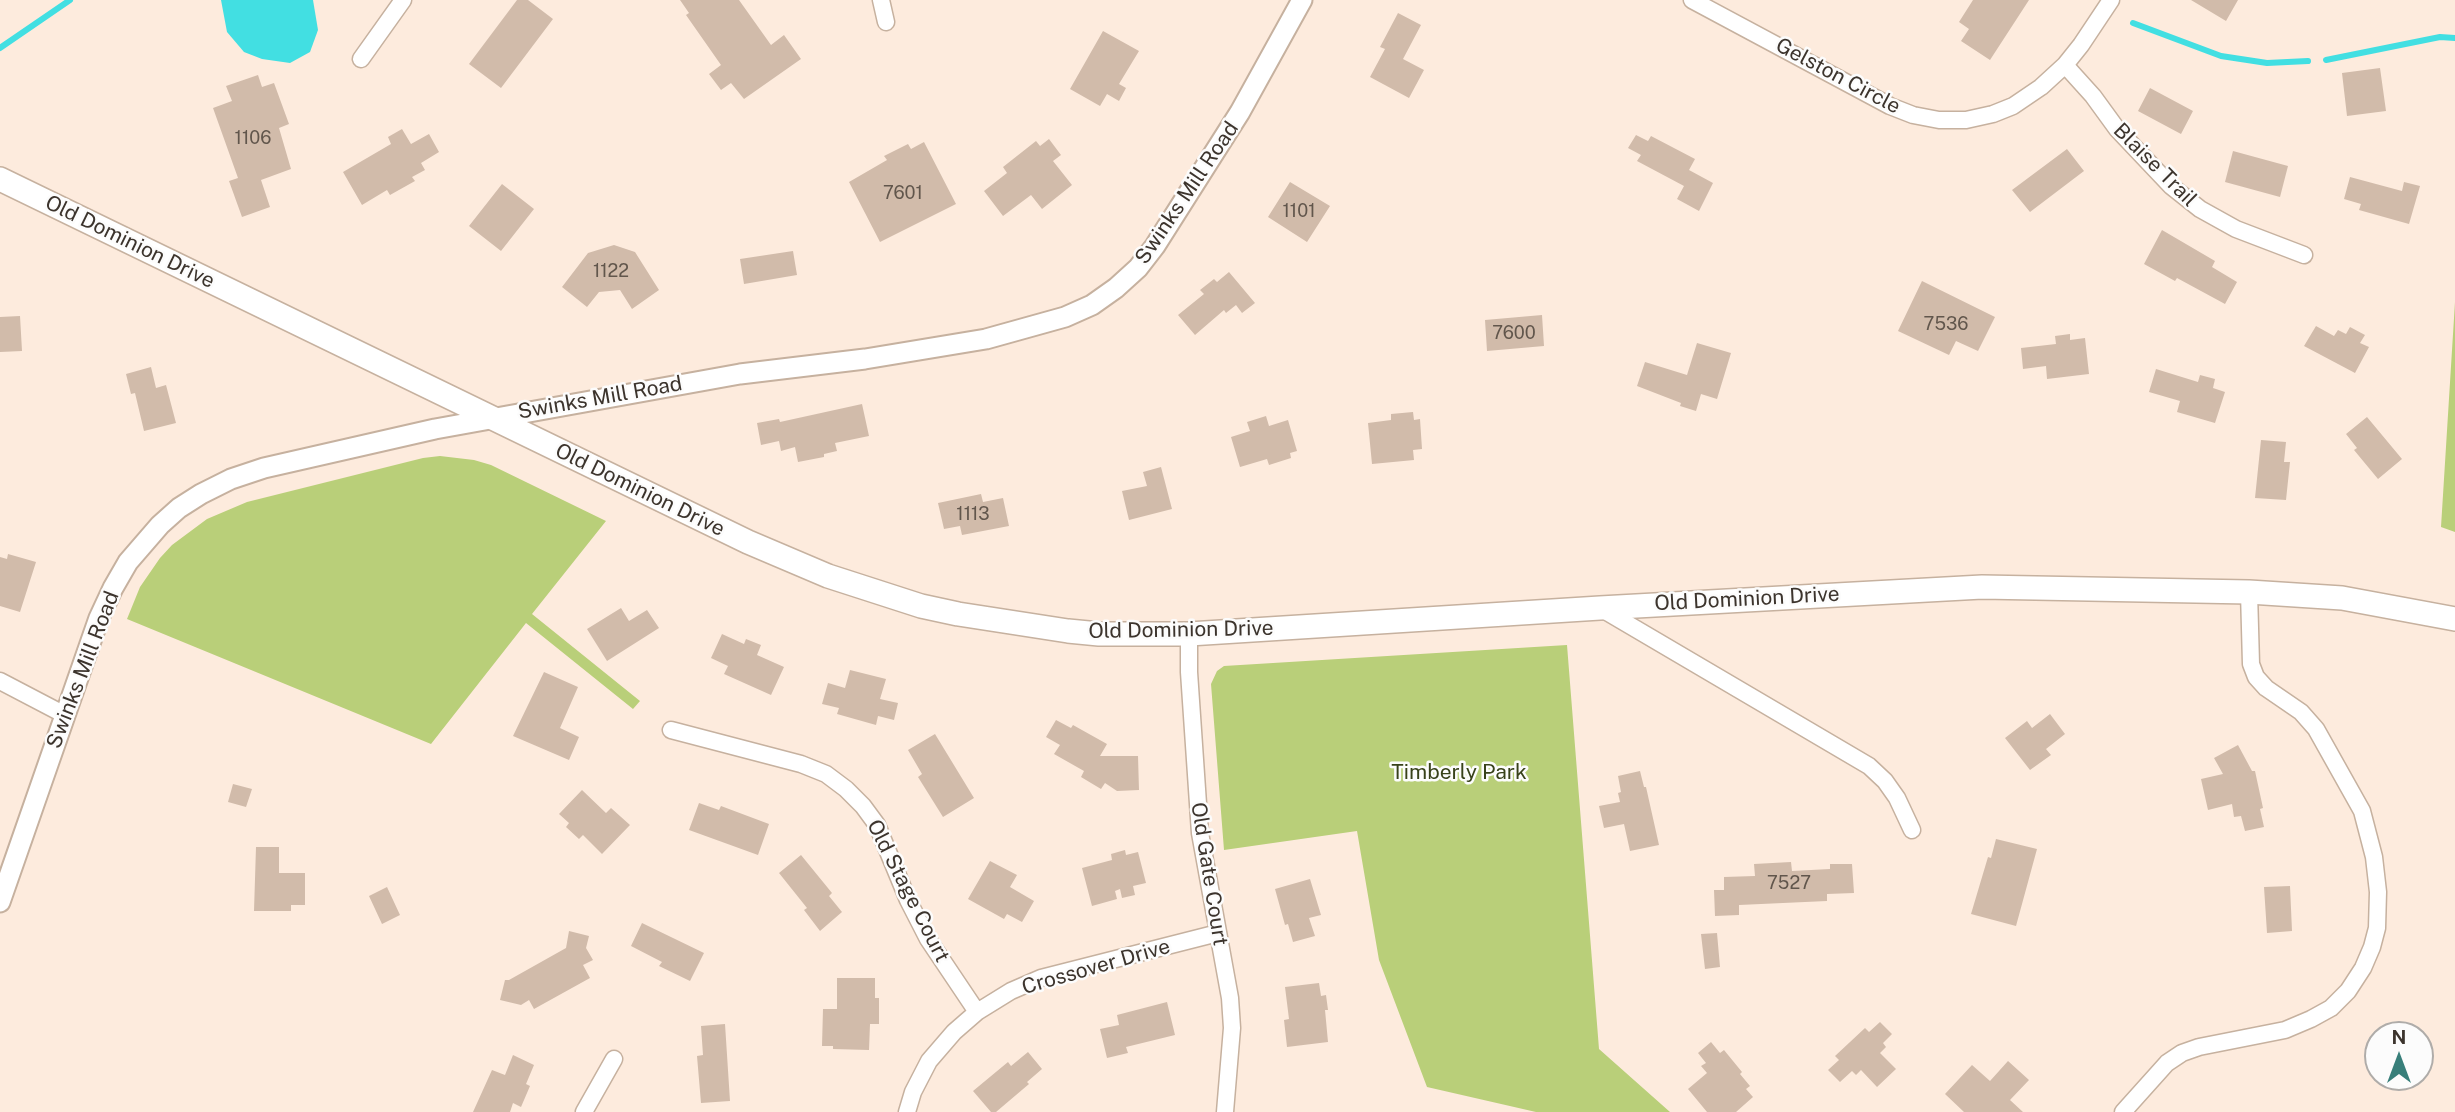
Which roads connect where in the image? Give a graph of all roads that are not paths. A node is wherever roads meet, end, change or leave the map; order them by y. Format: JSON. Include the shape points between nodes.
{"nodes":[{"id":1,"x":403,"y":0,"type":"edge"},
{"id":2,"x":881,"y":0,"type":"edge"},
{"id":3,"x":1302,"y":0,"type":"edge"},
{"id":4,"x":1692,"y":0,"type":"edge"},
{"id":5,"x":2111,"y":0,"type":"edge"},
{"id":6,"x":886,"y":22,"type":"dead end"},
{"id":7,"x":361,"y":59,"type":"dead end"},
{"id":8,"x":2065,"y":65,"type":"junction"},
{"id":9,"x":0,"y":179,"type":"edge"},
{"id":10,"x":2304,"y":255,"type":"dead end"},
{"id":11,"x":489,"y":418,"type":"junction"},
{"id":12,"x":2249,"y":592,"type":"junction"},
{"id":13,"x":1600,"y":608,"type":"junction"},
{"id":14,"x":2455,"y":619,"type":"edge"},
{"id":15,"x":1189,"y":634,"type":"junction"},
{"id":16,"x":0,"y":681,"type":"edge"},
{"id":17,"x":65,"y":715,"type":"junction"},
{"id":18,"x":671,"y":730,"type":"dead end"},
{"id":19,"x":1912,"y":830,"type":"dead end"},
{"id":20,"x":1,"y":896,"type":"edge"},
{"id":21,"x":1218,"y":933,"type":"junction"},
{"id":22,"x":977,"y":1012,"type":"junction"},
{"id":23,"x":614,"y":1059,"type":"dead end"},
{"id":24,"x":584,"y":1112,"type":"edge"},
{"id":25,"x":907,"y":1112,"type":"edge"},
{"id":26,"x":1225,"y":1112,"type":"edge"},
{"id":27,"x":2123,"y":1112,"type":"edge"}],
"edges":[{"from":1,"to":7,"type":"street"},
{"from":2,"to":6,"type":"street"},
{"from":3,"to":11,"type":"street","name":"Swinks Mill Road","via":[[1240,112],[1155,246],[1138,268],[1092,305],[986,339],[740,373]]},
{"from":4,"to":8,"type":"street","name":"Gelston Circle","via":[[1890,106],[1926,117],[1966,120],[1993,114],[2041,87]]},
{"from":5,"to":8,"type":"street","name":"Gelston Circle"},
{"from":8,"to":10,"type":"street","name":"Blaise Trail","via":[[2138,154],[2180,194],[2236,229]]},
{"from":9,"to":11,"type":"main road","name":"Old Dominion Drive"},
{"from":11,"to":15,"type":"main road","name":"Old Dominion Drive","via":[[748,542],[872,591],[958,614],[1068,631]]},
{"from":11,"to":17,"type":"street","name":"Swinks Mill Road","via":[[264,468],[211,489],[179,508],[128,562],[113,587]]},
{"from":12,"to":13,"type":"main road","name":"Old Dominion Drive","via":[[1982,587]]},
{"from":12,"to":14,"type":"main road","name":"Old Dominion Drive","via":[[2342,598]]},
{"from":12,"to":27,"type":"street","via":[[2251,664],[2256,677],[2316,729],[2362,811],[2378,892],[2372,947],[2348,991],[2331,1008],[2285,1030],[2182,1053],[2167,1063]]},
{"from":13,"to":15,"type":"main road","name":"Old Dominion Drive"},
{"from":13,"to":19,"type":"street","via":[[1869,766],[1897,798]]},
{"from":15,"to":21,"type":"street","name":"Old Gate Court","via":[[1200,834]]},
{"from":16,"to":17,"type":"street"},
{"from":17,"to":20,"type":"street","name":"Swinks Mill Road"},
{"from":18,"to":22,"type":"street","name":"Old Stage Court","via":[[801,764],[846,789],[877,825],[928,939]]},
{"from":21,"to":22,"type":"street","name":"Crossover Drive","via":[[1041,978]]},
{"from":21,"to":26,"type":"street","name":"Old Gate Court","via":[[1232,1028]]},
{"from":22,"to":25,"type":"street","name":"Crossover Drive","via":[[929,1061]]},
{"from":23,"to":24,"type":"street"}]}
